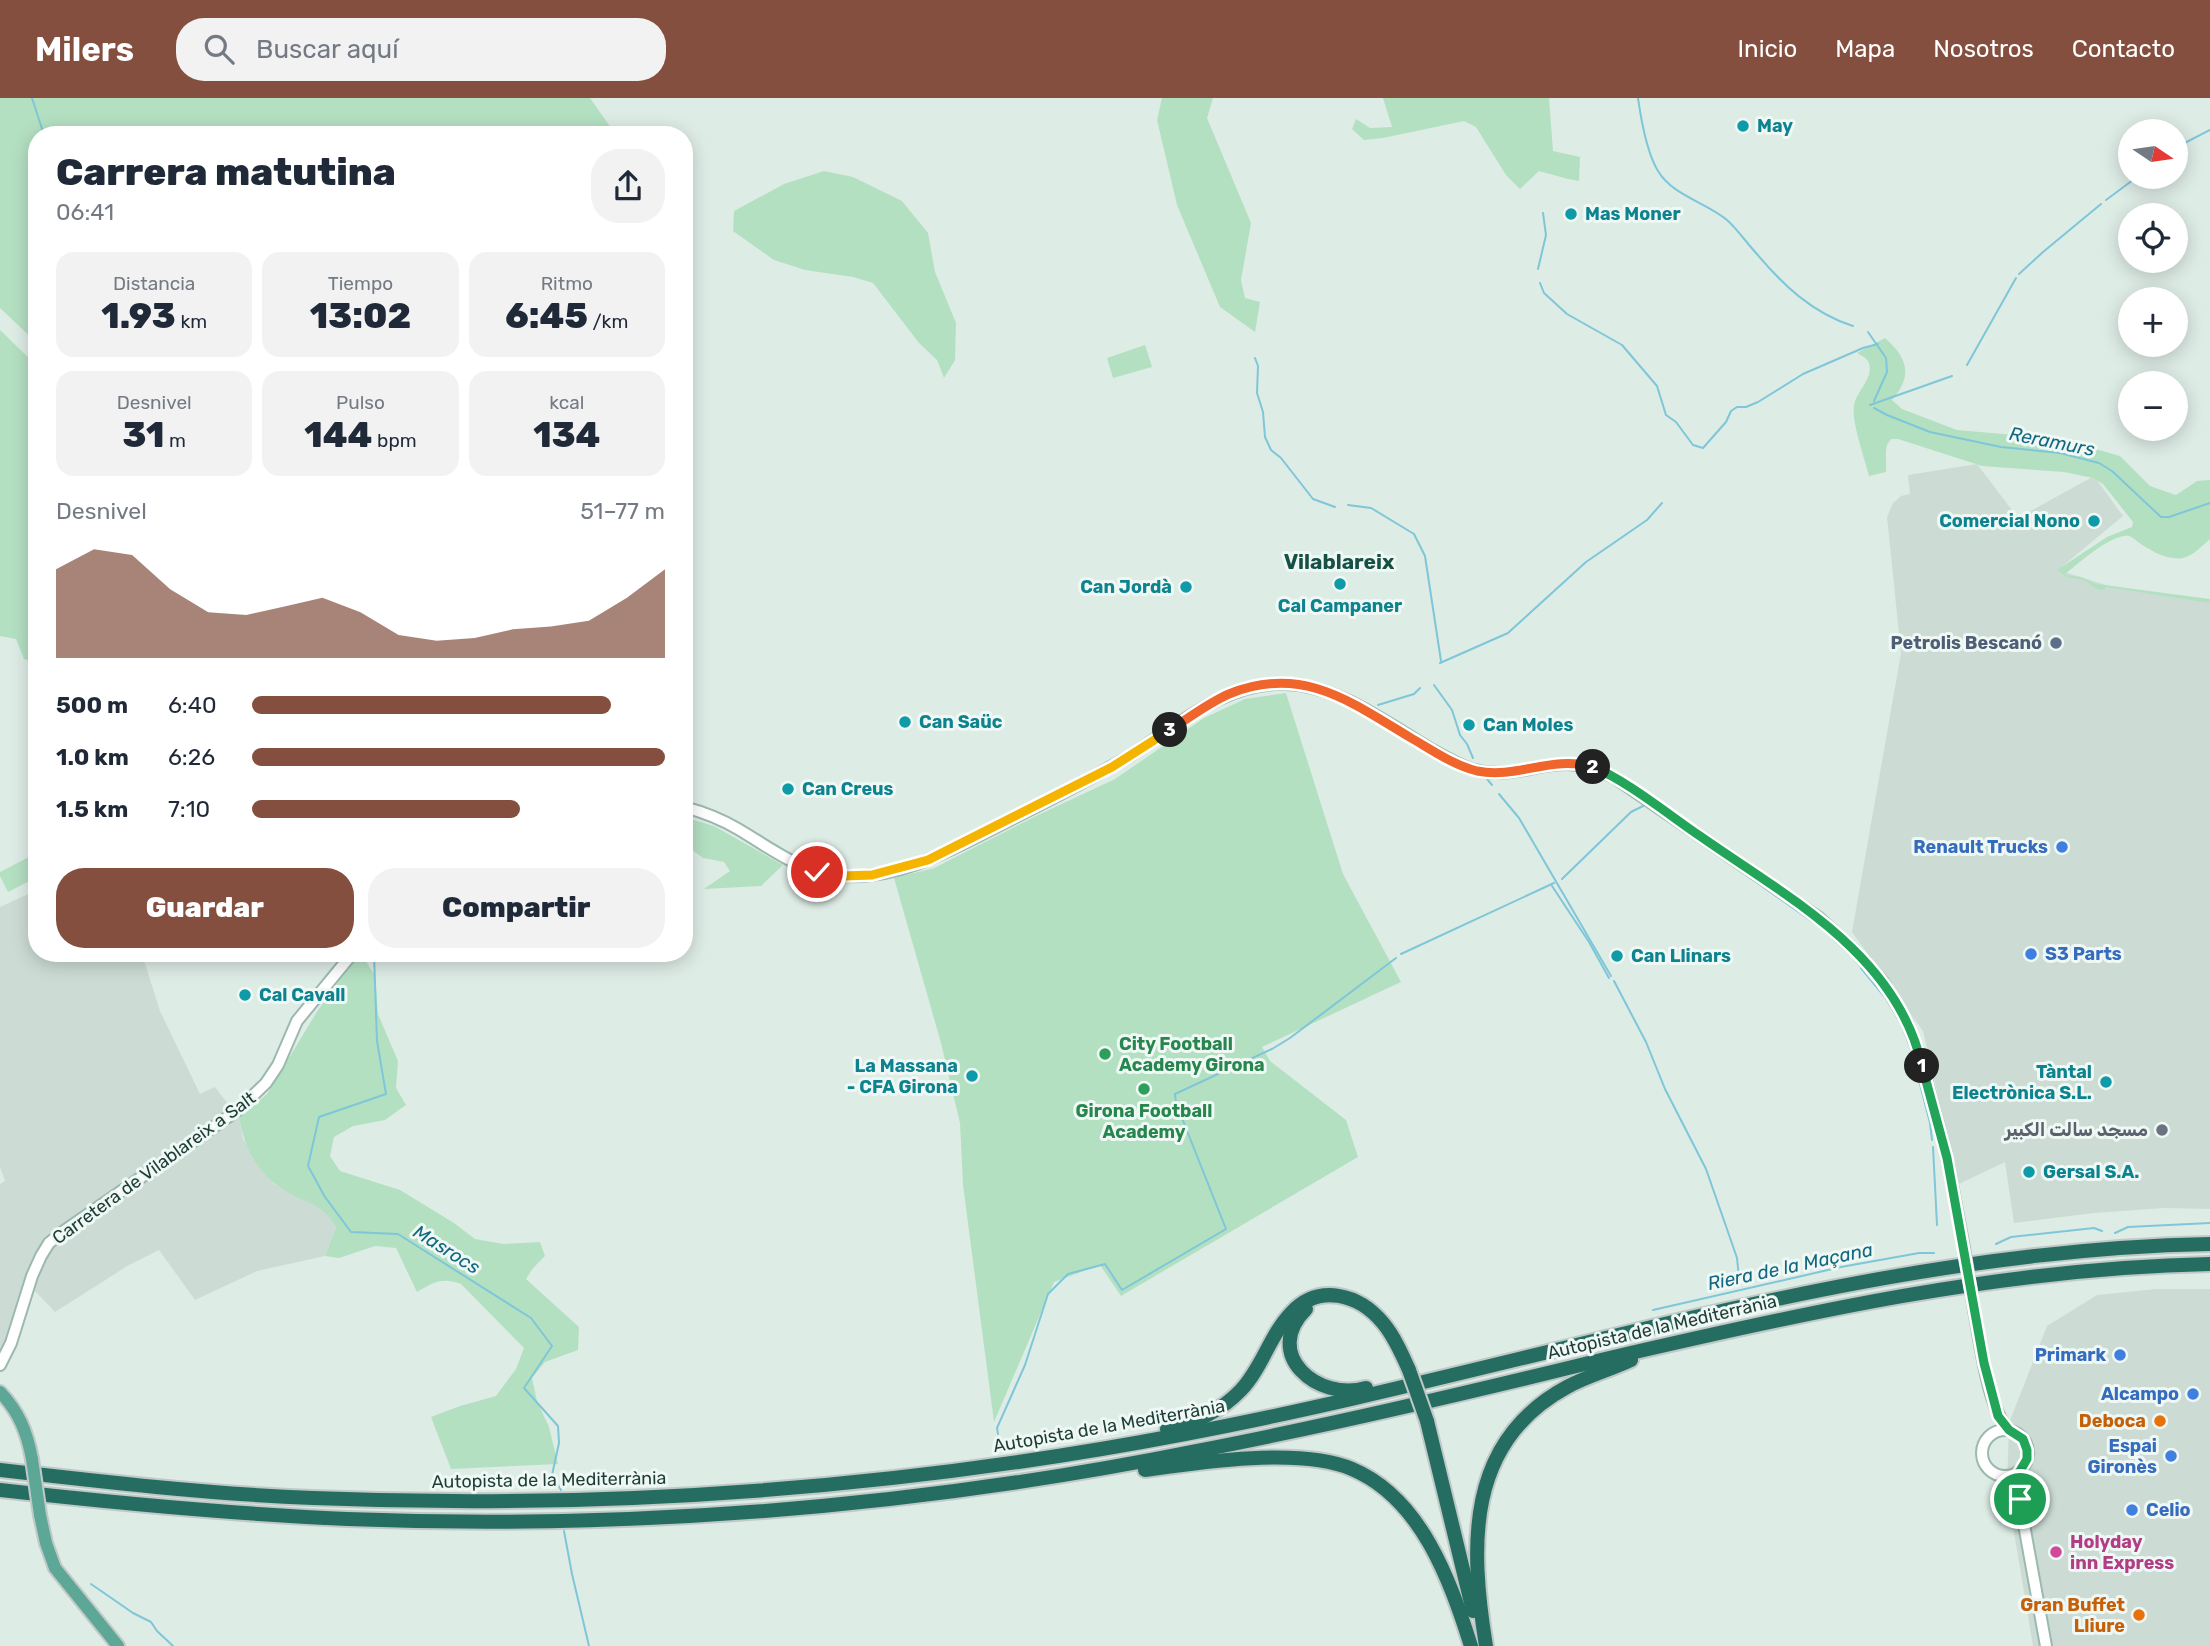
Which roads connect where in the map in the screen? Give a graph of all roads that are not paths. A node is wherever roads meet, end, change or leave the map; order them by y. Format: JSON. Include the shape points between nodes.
{"nodes":[{"id":1,"x":693,"y":810,"type":"edge"},
{"id":2,"x":345,"y":962,"type":"edge"},
{"id":3,"x":2210,"y":1244,"type":"edge"},
{"id":4,"x":2210,"y":1264,"type":"edge"},
{"id":5,"x":1735,"y":1329,"type":"junction"},
{"id":6,"x":1532,"y":1357,"type":"junction"},
{"id":7,"x":1,"y":1362,"type":"edge"},
{"id":8,"x":1406,"y":1371,"type":"junction"},
{"id":9,"x":0,"y":1385,"type":"edge"},
{"id":10,"x":0,"y":1392,"type":"edge"},
{"id":11,"x":0,"y":1400,"type":"edge"},
{"id":12,"x":1998,"y":1416,"type":"junction"},
{"id":13,"x":1424,"y":1422,"type":"junction"},
{"id":14,"x":2009,"y":1430,"type":"junction"},
{"id":15,"x":1993,"y":1433,"type":"junction"},
{"id":16,"x":27,"y":1434,"type":"junction"},
{"id":17,"x":31,"y":1454,"type":"junction"},
{"id":18,"x":991,"y":1466,"type":"junction"},
{"id":19,"x":0,"y":1470,"type":"edge"},
{"id":20,"x":2018,"y":1471,"type":"junction"},
{"id":21,"x":1075,"y":1474,"type":"junction"},
{"id":22,"x":2001,"y":1476,"type":"junction"},
{"id":23,"x":0,"y":1490,"type":"edge"},
{"id":24,"x":118,"y":1646,"type":"edge"},
{"id":25,"x":1472,"y":1646,"type":"edge"},
{"id":26,"x":1484,"y":1646,"type":"edge"},
{"id":27,"x":2039,"y":1646,"type":"edge"},
{"id":28,"x":2046,"y":1646,"type":"edge"}],
"edges":[{"from":1,"to":12,"type":"street","bridge":true,"via":[[722,821],[806,869],[843,876],[886,873],[928,860],[1041,804],[1112,767],[1216,701],[1260,685],[1301,685],[1341,696],[1450,761],[1477,771],[1508,773],[1562,763],[1595,768],[1818,917],[1883,982],[1915,1041],[1947,1158]]},
{"from":2,"to":7,"type":"street","name":"Carretera de Vilablareix a Salt","via":[[297,1021],[278,1065],[257,1094],[49,1244],[32,1276]]},
{"from":3,"to":6,"type":"highway","name":"Autopista de la Mediterrània","via":[[2037,1255],[1944,1268],[1795,1296]]},
{"from":4,"to":5,"type":"highway","name":"Autopista de la Mediterrània","via":[[2122,1267],[1984,1282]]},
{"from":5,"to":21,"type":"highway","name":"Autopista de la Mediterrània","via":[[1383,1412]]},
{"from":5,"to":26,"type":"highway","via":[[1651,1351],[1576,1383],[1536,1407],[1511,1434],[1490,1471],[1479,1511],[1476,1560]]},
{"from":6,"to":8,"type":"highway","via":[[1478,1362],[1357,1390],[1334,1388],[1312,1380],[1296,1366],[1290,1349],[1295,1323],[1306,1309],[1324,1302],[1354,1307],[1380,1330]]},
{"from":6,"to":18,"type":"highway","name":"Autopista de la Mediterrània","via":[[1187,1434]]},
{"from":8,"to":13,"type":"highway"},
{"from":8,"to":18,"type":"highway","via":[[1385,1325],[1367,1307],[1340,1295],[1319,1296],[1291,1313],[1248,1383],[1203,1418],[1153,1432],[1022,1455]]},
{"from":9,"to":16,"type":"street","via":[[18,1408]]},
{"from":10,"to":16,"type":"main road"},
{"from":11,"to":17,"type":"main road"},
{"from":12,"to":14,"type":"street"},
{"from":12,"to":15,"type":"street"},
{"from":13,"to":25,"type":"highway"},
{"from":13,"to":26,"type":"highway"},
{"from":14,"to":15,"type":"street"},
{"from":14,"to":20,"type":"street","via":[[2023,1439],[2027,1450],[2027,1459]]},
{"from":15,"to":22,"type":"street","via":[[1984,1443],[1982,1457],[1988,1469]]},
{"from":16,"to":17,"type":"main road"},
{"from":17,"to":24,"type":"main road","bridge":true,"via":[[40,1515],[55,1568]]},
{"from":18,"to":19,"type":"highway","name":"Autopista de la Mediterrània","via":[[748,1493],[515,1502],[277,1496]]},
{"from":20,"to":22,"type":"street"},
{"from":20,"to":28,"type":"street"},
{"from":21,"to":23,"type":"highway","name":"Autopista de la Mediterrània","via":[[827,1505],[582,1520],[261,1515]]},
{"from":21,"to":25,"type":"highway","via":[[1124,1474],[1275,1458],[1351,1469],[1383,1488],[1417,1524],[1446,1578]]},
{"from":22,"to":27,"type":"street","via":[[2011,1493]]}]}
